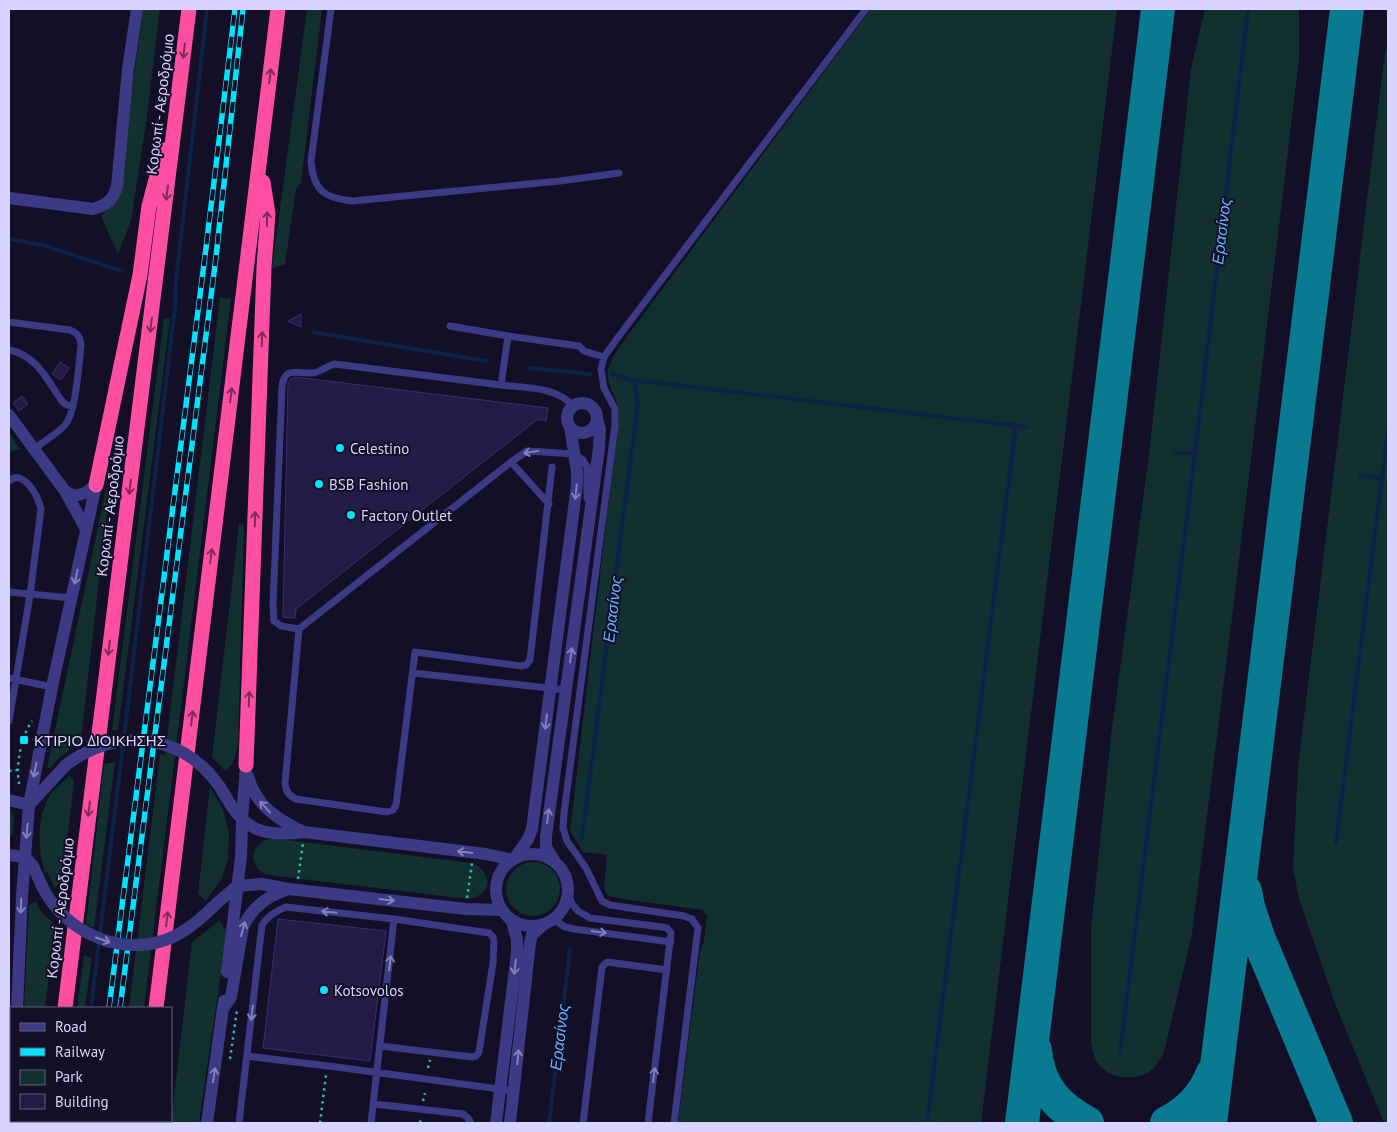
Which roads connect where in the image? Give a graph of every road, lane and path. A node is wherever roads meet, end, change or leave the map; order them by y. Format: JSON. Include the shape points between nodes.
{"nodes":[{"id":1,"x":137,"y":9,"type":"edge"},
{"id":2,"x":189,"y":9,"type":"edge"},
{"id":3,"x":278,"y":9,"type":"edge"},
{"id":4,"x":331,"y":9,"type":"edge"},
{"id":5,"x":866,"y":9,"type":"edge"},
{"id":6,"x":178,"y":92,"type":"junction"},
{"id":7,"x":260,"y":163,"type":"junction"},
{"id":8,"x":619,"y":173,"type":"dead end"},
{"id":9,"x":9,"y":198,"type":"edge"},
{"id":10,"x":9,"y":322,"type":"edge"},
{"id":11,"x":450,"y":326,"type":"dead end"},
{"id":12,"x":508,"y":336,"type":"junction"},
{"id":13,"x":9,"y":350,"type":"edge"},
{"id":14,"x":604,"y":357,"type":"junction"},
{"id":15,"x":501,"y":385,"type":"junction"},
{"id":16,"x":573,"y":406,"type":"junction"},
{"id":17,"x":73,"y":407,"type":"junction"},
{"id":18,"x":9,"y":415,"type":"edge"},
{"id":19,"x":597,"y":419,"type":"junction"},
{"id":20,"x":570,"y":426,"type":"junction"},
{"id":21,"x":34,"y":449,"type":"junction"},
{"id":22,"x":574,"y":454,"type":"junction"},
{"id":23,"x":511,"y":462,"type":"junction"},
{"id":24,"x":552,"y":467,"type":"dead end"},
{"id":25,"x":9,"y":481,"type":"edge"},
{"id":26,"x":96,"y":485,"type":"junction"},
{"id":27,"x":66,"y":491,"type":"junction"},
{"id":28,"x":548,"y":504,"type":"junction"},
{"id":29,"x":591,"y":505,"type":"junction"},
{"id":30,"x":86,"y":529,"type":"junction"},
{"id":31,"x":9,"y":592,"type":"edge"},
{"id":32,"x":30,"y":594,"type":"junction"},
{"id":33,"x":71,"y":598,"type":"junction"},
{"id":34,"x":299,"y":629,"type":"junction"},
{"id":35,"x":412,"y":673,"type":"junction"},
{"id":36,"x":12,"y":679,"type":"edge"},
{"id":37,"x":52,"y":687,"type":"junction"},
{"id":38,"x":550,"y":689,"type":"junction"},
{"id":39,"x":566,"y":690,"type":"junction"},
{"id":40,"x":9,"y":721,"type":"edge"},
{"id":41,"x":32,"y":721,"type":"dead end"},
{"id":42,"x":246,"y":765,"type":"junction"},
{"id":43,"x":17,"y":770,"type":"junction"},
{"id":44,"x":9,"y":771,"type":"edge"},
{"id":45,"x":20,"y":785,"type":"dead end"},
{"id":46,"x":9,"y":800,"type":"edge"},
{"id":47,"x":29,"y":805,"type":"junction"},
{"id":48,"x":242,"y":820,"type":"junction"},
{"id":49,"x":304,"y":836,"type":"junction"},
{"id":50,"x":9,"y":855,"type":"edge"},
{"id":51,"x":25,"y":857,"type":"junction"},
{"id":52,"x":514,"y":859,"type":"junction"},
{"id":53,"x":472,"y":862,"type":"dead end"},
{"id":54,"x":555,"y":862,"type":"junction"},
{"id":55,"x":298,"y":879,"type":"dead end"},
{"id":56,"x":237,"y":886,"type":"junction"},
{"id":57,"x":289,"y":889,"type":"junction"},
{"id":58,"x":568,"y":893,"type":"junction"},
{"id":59,"x":467,"y":899,"type":"dead end"},
{"id":60,"x":507,"y":915,"type":"junction"},
{"id":61,"x":394,"y":919,"type":"junction"},
{"id":62,"x":548,"y":922,"type":"junction"},
{"id":63,"x":671,"y":942,"type":"junction"},
{"id":64,"x":667,"y":970,"type":"junction"},
{"id":65,"x":157,"y":1006,"type":"edge"},
{"id":66,"x":17,"y":1007,"type":"edge"},
{"id":67,"x":65,"y":1007,"type":"edge"},
{"id":68,"x":238,"y":1008,"type":"dead end"},
{"id":69,"x":223,"y":1009,"type":"junction"},
{"id":70,"x":380,"y":1046,"type":"junction"},
{"id":71,"x":247,"y":1056,"type":"junction"},
{"id":72,"x":228,"y":1066,"type":"dead end"},
{"id":73,"x":328,"y":1066,"type":"junction"},
{"id":74,"x":377,"y":1073,"type":"junction"},
{"id":75,"x":501,"y":1090,"type":"junction"},
{"id":76,"x":514,"y":1091,"type":"junction"},
{"id":77,"x":425,"y":1093,"type":"dead end"},
{"id":78,"x":10,"y":1102,"type":"edge"},
{"id":79,"x":423,"y":1102,"type":"dead end"},
{"id":80,"x":374,"y":1104,"type":"junction"},
{"id":81,"x":9,"y":1116,"type":"edge"},
{"id":82,"x":421,"y":1118,"type":"dead end"},
{"id":83,"x":207,"y":1123,"type":"edge"},
{"id":84,"x":239,"y":1123,"type":"edge"},
{"id":85,"x":320,"y":1123,"type":"edge"},
{"id":86,"x":371,"y":1123,"type":"edge"},
{"id":87,"x":420,"y":1123,"type":"edge"},
{"id":88,"x":471,"y":1123,"type":"edge"},
{"id":89,"x":496,"y":1123,"type":"edge"},
{"id":90,"x":510,"y":1123,"type":"edge"},
{"id":91,"x":583,"y":1123,"type":"edge"},
{"id":92,"x":648,"y":1123,"type":"edge"},
{"id":93,"x":674,"y":1123,"type":"edge"}],
"edges":[{"from":1,"to":9,"type":"street","via":[[114,197],[104,206],[92,209]]},
{"from":2,"to":6,"type":"highway","name":"Κορωπί - Αεροδρόμιο","one_way":true},
{"from":7,"to":3,"type":"highway","one_way":true},
{"from":4,"to":8,"type":"lane","via":[[312,161],[312,177],[322,192],[335,199],[352,201]]},
{"from":5,"to":14,"type":"lane"},
{"from":6,"to":26,"type":"highway","via":[[150,206],[139,284]]},
{"from":6,"to":67,"type":"highway","name":"Κορωπί - Αεροδρόμιο","one_way":true},
{"from":42,"to":7,"type":"highway","one_way":true,"via":[[268,214]]},
{"from":65,"to":7,"type":"highway","one_way":true},
{"from":10,"to":17,"type":"lane","via":[[70,330],[78,335],[81,345]]},
{"from":11,"to":12,"type":"lane"},
{"from":12,"to":14,"type":"lane","via":[[579,346]]},
{"from":12,"to":15,"type":"lane"},
{"from":13,"to":17,"type":"lane","via":[[20,352],[35,362],[61,400]]},
{"from":14,"to":93,"type":"lane","via":[[600,369],[604,388],[615,409],[615,425],[563,828],[567,841],[586,868],[602,900],[610,905],[684,916],[692,919],[698,928]]},
{"from":15,"to":16,"type":"lane","via":[[552,391]]},
{"from":15,"to":34,"type":"lane","via":[[336,364],[314,373],[294,372],[285,376],[273,614],[274,621],[281,626]]},
{"from":16,"to":19,"type":"street","via":[[582,403],[592,406]]},
{"from":16,"to":20,"type":"street","via":[[567,417]]},
{"from":17,"to":21,"type":"lane","via":[[65,425]]},
{"from":18,"to":21,"type":"street"},
{"from":19,"to":20,"type":"street","via":[[594,427],[586,432],[577,432]]},
{"from":19,"to":29,"type":"street","via":[[600,439]]},
{"from":20,"to":22,"type":"street"},
{"from":21,"to":27,"type":"street"},
{"from":22,"to":23,"type":"lane","one_way":true,"via":[[527,451]]},
{"from":22,"to":29,"type":"lane","via":[[587,467],[587,498]]},
{"from":22,"to":38,"type":"street","one_way":true,"via":[[576,485]]},
{"from":23,"to":28,"type":"lane"},
{"from":23,"to":34,"type":"lane"},
{"from":24,"to":28,"type":"lane"},
{"from":25,"to":32,"type":"lane","via":[[18,476],[23,478],[40,502]]},
{"from":26,"to":27,"type":"street","via":[[74,496]]},
{"from":26,"to":30,"type":"street"},
{"from":27,"to":30,"type":"street"},
{"from":28,"to":35,"type":"lane","via":[[530,660],[526,665],[415,652]]},
{"from":39,"to":29,"type":"street","one_way":true},
{"from":30,"to":33,"type":"street","one_way":true},
{"from":31,"to":32,"type":"lane"},
{"from":32,"to":33,"type":"lane"},
{"from":32,"to":36,"type":"lane"},
{"from":33,"to":37,"type":"street"},
{"from":34,"to":35,"type":"lane","via":[[285,783],[286,792],[296,800],[387,812],[393,810]]},
{"from":35,"to":38,"type":"lane"},
{"from":36,"to":37,"type":"lane"},
{"from":36,"to":40,"type":"lane"},
{"from":37,"to":47,"type":"street","one_way":true},
{"from":38,"to":39,"type":"lane"},
{"from":38,"to":52,"type":"street","one_way":true,"via":[[532,829]]},
{"from":54,"to":39,"type":"street","one_way":true,"via":[[546,847],[546,836]]},
{"from":41,"to":43,"type":"path","via":[[25,731]]},
{"from":42,"to":48,"type":"street"},
{"from":49,"to":42,"type":"street","one_way":true,"via":[[273,815],[257,798]]},
{"from":43,"to":44,"type":"path"},
{"from":43,"to":45,"type":"path"},
{"from":46,"to":47,"type":"street"},
{"from":47,"to":48,"type":"street","bridge":true,"via":[[78,756],[104,744],[128,740],[156,742],[195,760],[213,777]]},
{"from":47,"to":51,"type":"street","one_way":true},
{"from":48,"to":49,"type":"street","via":[[272,833]]},
{"from":48,"to":56,"type":"street"},
{"from":52,"to":49,"type":"street","one_way":true},
{"from":49,"to":55,"type":"path"},
{"from":50,"to":51,"type":"street"},
{"from":51,"to":56,"type":"street","one_way":true,"bridge":true,"via":[[56,909],[77,928],[102,940],[130,946],[174,937]]},
{"from":51,"to":66,"type":"street","one_way":true},
{"from":52,"to":54,"type":"street","via":[[536,854]]},
{"from":52,"to":60,"type":"street","via":[[501,872],[497,883],[497,900]]},
{"from":53,"to":59,"type":"path"},
{"from":54,"to":58,"type":"street","via":[[564,873]]},
{"from":56,"to":57,"type":"street","via":[[262,884]]},
{"from":56,"to":69,"type":"street"},
{"from":57,"to":60,"type":"street","one_way":true},
{"from":69,"to":57,"type":"street","one_way":true,"via":[[231,996],[247,918],[265,900]]},
{"from":58,"to":62,"type":"street","via":[[565,905]]},
{"from":58,"to":63,"type":"lane","via":[[578,911],[590,918],[667,928]]},
{"from":60,"to":62,"type":"street","via":[[524,925]]},
{"from":60,"to":75,"type":"street","one_way":true,"via":[[517,939],[517,953]]},
{"from":70,"to":61,"type":"lane","one_way":true},
{"from":61,"to":70,"type":"lane","via":[[489,934],[494,942],[493,963],[476,1056]]},
{"from":61,"to":71,"type":"lane","one_way":true,"via":[[286,907],[267,918],[262,925]]},
{"from":62,"to":63,"type":"lane","one_way":true,"via":[[574,929]]},
{"from":76,"to":62,"type":"street","one_way":true,"via":[[530,943],[532,935]]},
{"from":63,"to":64,"type":"lane"},
{"from":64,"to":91,"type":"lane","via":[[607,962],[602,966]]},
{"from":92,"to":64,"type":"lane","one_way":true},
{"from":68,"to":72,"type":"path"},
{"from":83,"to":69,"type":"street","one_way":true},
{"from":70,"to":74,"type":"lane"},
{"from":71,"to":73,"type":"lane"},
{"from":71,"to":84,"type":"lane"},
{"from":73,"to":74,"type":"lane"},
{"from":73,"to":85,"type":"path"},
{"from":74,"to":75,"type":"lane"},
{"from":74,"to":80,"type":"lane"},
{"from":75,"to":76,"type":"lane"},
{"from":75,"to":89,"type":"street"},
{"from":76,"to":90,"type":"street"},
{"from":77,"to":79,"type":"path"},
{"from":78,"to":81,"type":"street"},
{"from":80,"to":86,"type":"lane"},
{"from":80,"to":88,"type":"lane","via":[[463,1114]]},
{"from":82,"to":87,"type":"path"}]}
